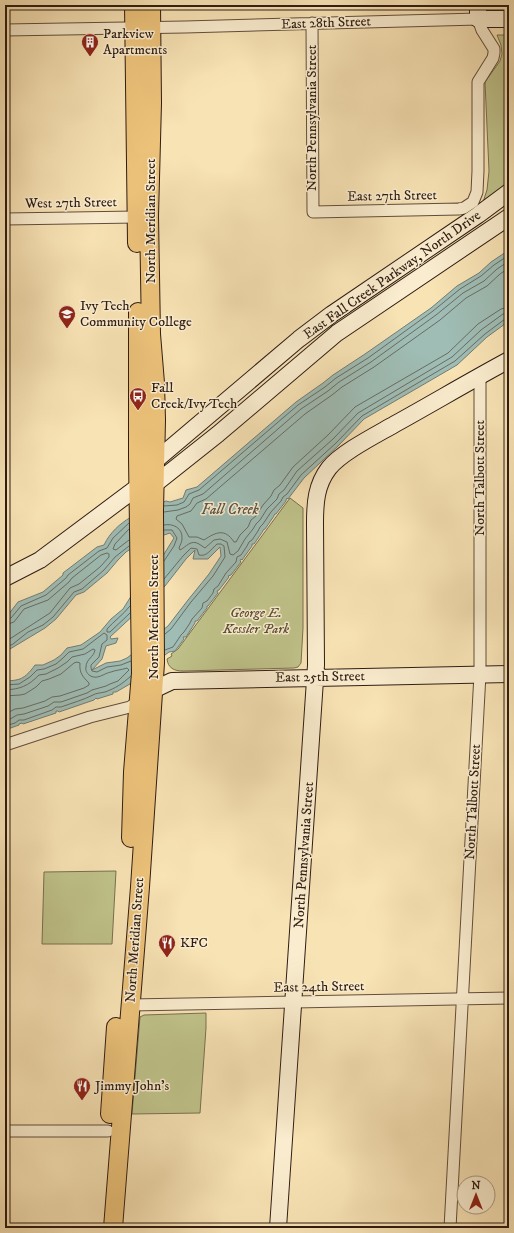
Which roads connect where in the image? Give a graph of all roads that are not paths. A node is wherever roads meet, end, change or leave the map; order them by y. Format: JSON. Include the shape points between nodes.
{"nodes":[{"id":1,"x":134,"y":5,"type":"edge"},
{"id":2,"x":152,"y":5,"type":"edge"},
{"id":3,"x":478,"y":12,"type":"edge"},
{"id":4,"x":509,"y":19,"type":"edge"},
{"id":5,"x":312,"y":23,"type":"junction"},
{"id":6,"x":143,"y":27,"type":"junction"},
{"id":7,"x":5,"y":30,"type":"edge"},
{"id":8,"x":509,"y":192,"type":"edge"},
{"id":9,"x":313,"y":212,"type":"joint"},
{"id":10,"x":137,"y":217,"type":"junction"},
{"id":11,"x":509,"y":217,"type":"edge"},
{"id":12,"x":5,"y":219,"type":"edge"},
{"id":13,"x":509,"y":360,"type":"edge"},
{"id":14,"x":480,"y":376,"type":"junction"},
{"id":15,"x":155,"y":461,"type":"junction"},
{"id":16,"x":149,"y":490,"type":"junction"},
{"id":17,"x":5,"y":578,"type":"edge"},
{"id":18,"x":480,"y":674,"type":"junction"},
{"id":19,"x":509,"y":674,"type":"edge"},
{"id":20,"x":315,"y":677,"type":"junction"},
{"id":21,"x":154,"y":690,"type":"junction"},
{"id":22,"x":138,"y":702,"type":"junction"},
{"id":23,"x":5,"y":746,"type":"edge"},
{"id":24,"x":509,"y":998,"type":"edge"},
{"id":25,"x":462,"y":999,"type":"junction"},
{"id":26,"x":294,"y":1002,"type":"junction"},
{"id":27,"x":130,"y":1005,"type":"junction"},
{"id":28,"x":5,"y":1131,"type":"edge"},
{"id":29,"x":108,"y":1131,"type":"junction"},
{"id":30,"x":101,"y":1228,"type":"edge"},
{"id":31,"x":113,"y":1228,"type":"edge"},
{"id":32,"x":278,"y":1228,"type":"edge"},
{"id":33,"x":450,"y":1228,"type":"edge"}],
"edges":[{"from":1,"to":6,"type":"main road","name":"North Meridian Street"},
{"from":2,"to":6,"type":"main road","name":"North Meridian Street"},
{"from":3,"to":4,"type":"street","name":"East 28th Street"},
{"from":3,"to":5,"type":"street","name":"East 28th Street"},
{"from":3,"to":9,"type":"street","name":"East 27th Street","via":[[482,30],[494,53],[478,82],[476,197],[470,204],[459,209]]},
{"from":5,"to":6,"type":"street","name":"East 28th Street"},
{"from":5,"to":9,"type":"street","name":"North Pennsylvania Street"},
{"from":6,"to":7,"type":"street","name":"East 28th Street"},
{"from":6,"to":10,"type":"main road","name":"North Meridian Street"},
{"from":6,"to":15,"type":"main road","name":"North Meridian Street","via":[[152,103],[150,223]]},
{"from":8,"to":15,"type":"street","name":"East Fall Creek Parkway, North Drive","via":[[299,339]]},
{"from":10,"to":12,"type":"street","name":"West 27th Street"},
{"from":10,"to":16,"type":"main road","name":"North Meridian Street"},
{"from":11,"to":16,"type":"street","name":"East Fall Creek Parkway, North Drive","via":[[337,333]]},
{"from":13,"to":14,"type":"street","name":"North Pennsylvania Street"},
{"from":14,"to":18,"type":"street","name":"North Talbott Street"},
{"from":14,"to":20,"type":"street","name":"North Pennsylvania Street","via":[[358,445],[334,463],[321,482],[315,504]]},
{"from":15,"to":16,"type":"main road","name":"North Meridian Street"},
{"from":16,"to":17,"type":"street","name":"East Fall Creek Parkway, North Drive","via":[[76,534],[40,560]]},
{"from":16,"to":21,"type":"main road","name":"North Meridian Street"},
{"from":16,"to":22,"type":"main road","name":"North Meridian Street","via":[[139,510],[141,673]]},
{"from":18,"to":19,"type":"street","name":"East 25th Street"},
{"from":18,"to":20,"type":"street","name":"East 25th Street"},
{"from":18,"to":25,"type":"street","name":"North Talbott Street"},
{"from":20,"to":21,"type":"street","name":"East 25th Street","via":[[172,681]]},
{"from":20,"to":26,"type":"street","name":"North Pennsylvania Street"},
{"from":21,"to":22,"type":"street","name":"East 25th Street"},
{"from":21,"to":27,"type":"main road","name":"North Meridian Street"},
{"from":22,"to":23,"type":"street","via":[[130,707],[90,717]]},
{"from":22,"to":29,"type":"main road","name":"North Meridian Street","via":[[131,844]]},
{"from":24,"to":25,"type":"street","name":"East 24th Street"},
{"from":25,"to":26,"type":"street","name":"East 24th Street"},
{"from":25,"to":33,"type":"street","name":"North Talbott Street"},
{"from":26,"to":27,"type":"street","name":"East 24th Street"},
{"from":26,"to":32,"type":"street","name":"North Pennsylvania Street"},
{"from":27,"to":31,"type":"main road","name":"North Meridian Street"},
{"from":28,"to":29,"type":"street"},
{"from":29,"to":30,"type":"main road","name":"North Meridian Street"}]}
